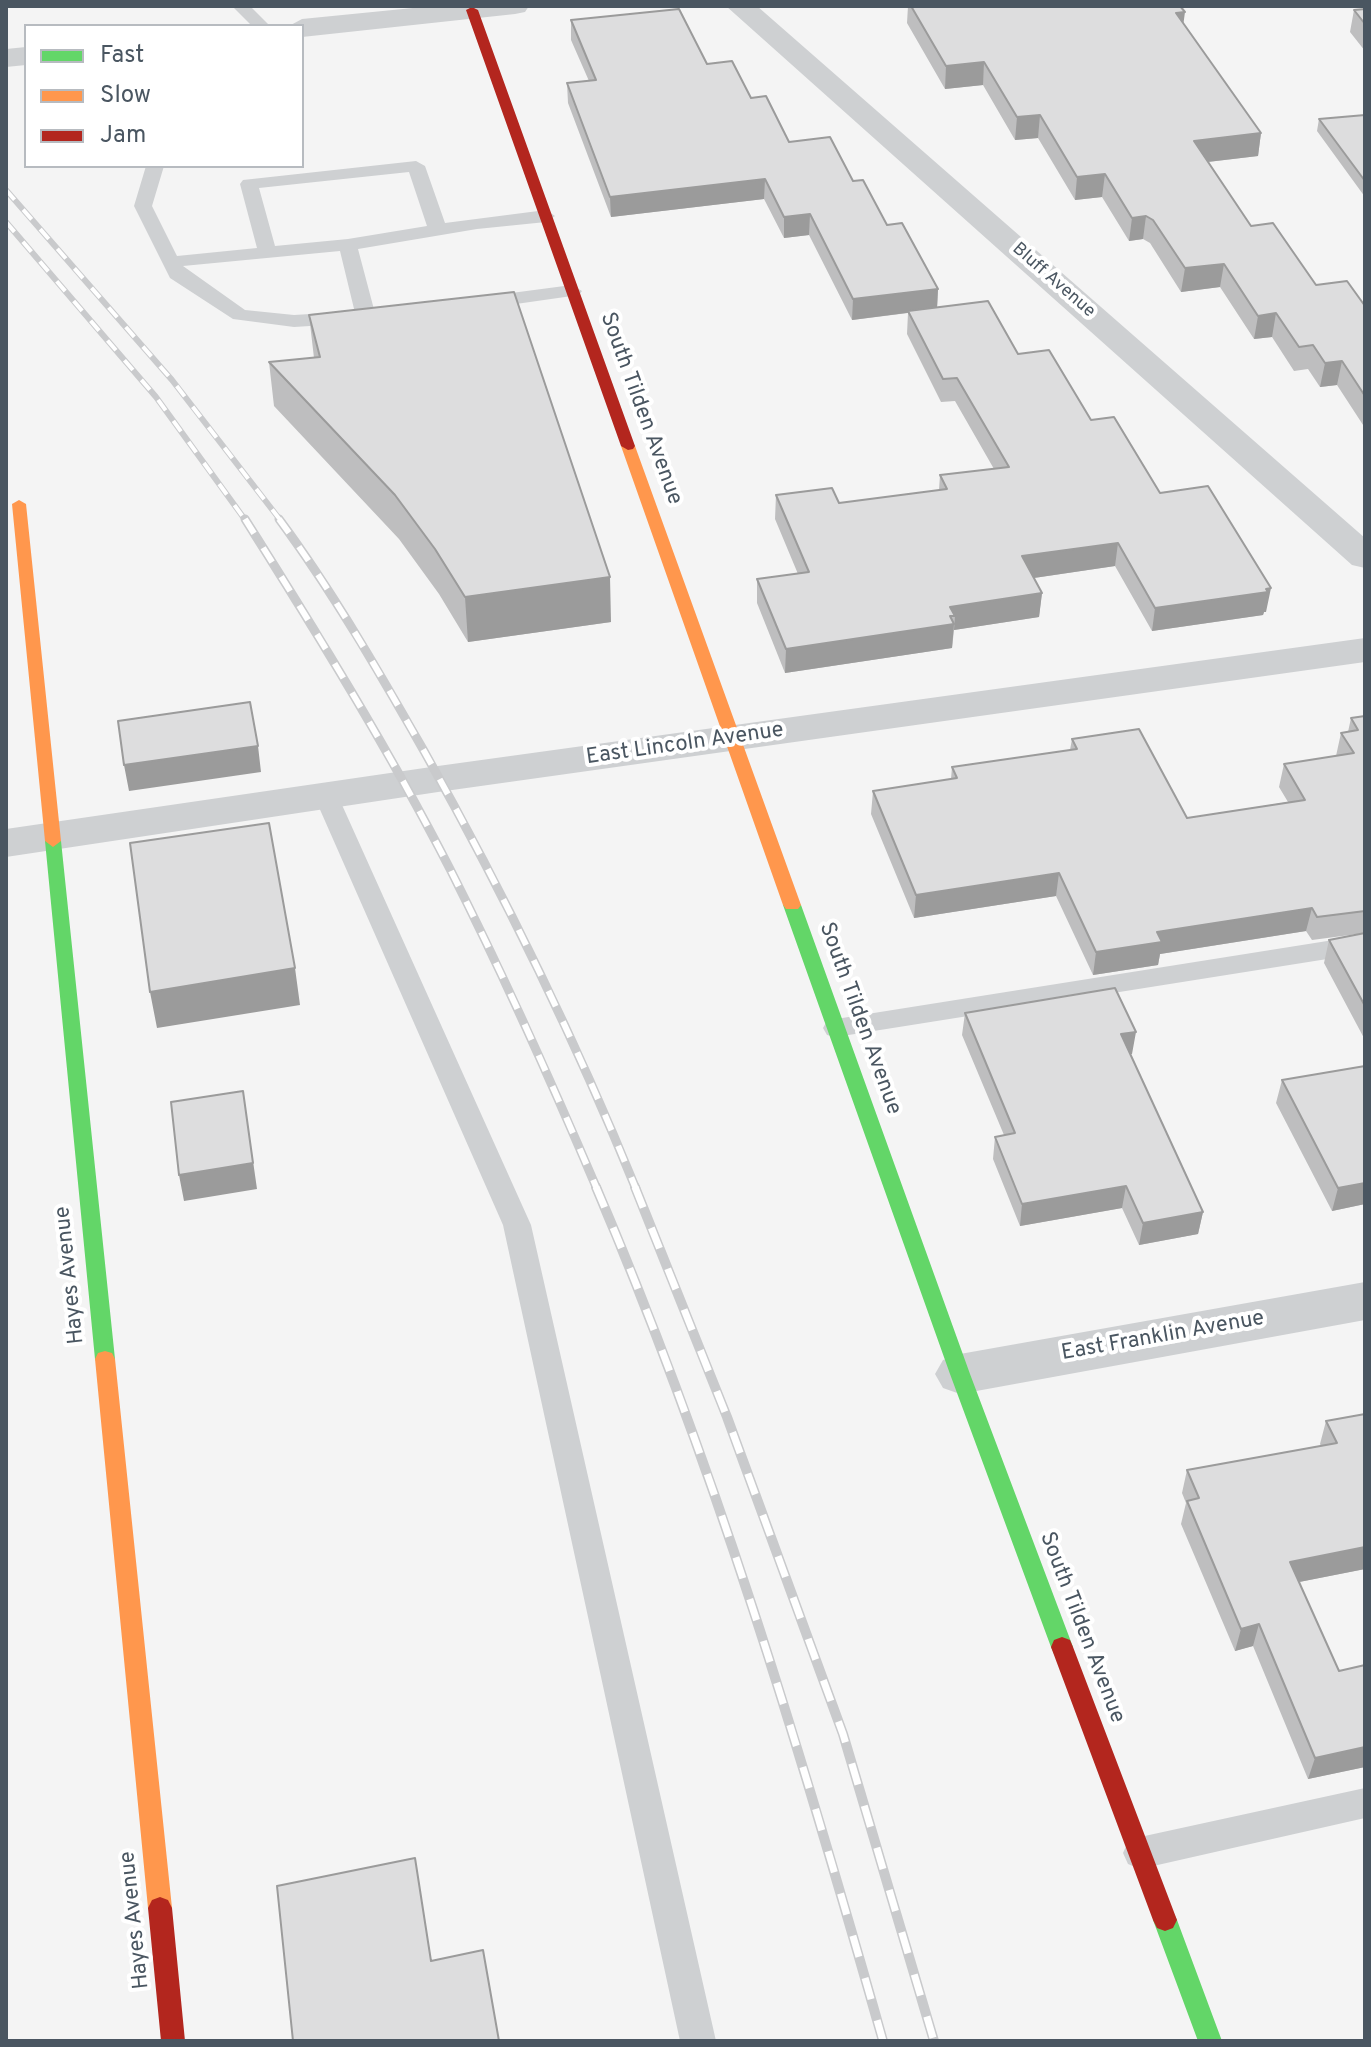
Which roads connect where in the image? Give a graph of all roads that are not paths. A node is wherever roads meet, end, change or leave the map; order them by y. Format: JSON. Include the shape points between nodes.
{"nodes":[{"id":1,"x":240,"y":6,"type":"edge"},
{"id":2,"x":515,"y":6,"type":"edge"},
{"id":3,"x":740,"y":6,"type":"edge"},
{"id":4,"x":472,"y":10,"type":"junction"},
{"id":5,"x":260,"y":24,"type":"edge"},
{"id":6,"x":304,"y":28,"type":"edge"},
{"id":7,"x":154,"y":168,"type":"edge"},
{"id":8,"x":546,"y":216,"type":"junction"},
{"id":9,"x":438,"y":230,"type":"junction"},
{"id":10,"x":348,"y":245,"type":"junction"},
{"id":11,"x":267,"y":251,"type":"junction"},
{"id":12,"x":170,"y":262,"type":"junction"},
{"id":13,"x":572,"y":291,"type":"junction"},
{"id":14,"x":457,"y":306,"type":"edge"},
{"id":15,"x":19,"y":504,"type":"dead end"},
{"id":16,"x":1365,"y":557,"type":"edge"},
{"id":17,"x":1365,"y":650,"type":"edge"},
{"id":18,"x":732,"y":738,"type":"junction"},
{"id":19,"x":326,"y":796,"type":"junction"},
{"id":20,"x":51,"y":836,"type":"junction"},
{"id":21,"x":6,"y":843,"type":"edge"},
{"id":22,"x":1365,"y":944,"type":"edge"},
{"id":23,"x":836,"y":1028,"type":"junction"},
{"id":24,"x":1365,"y":1301,"type":"edge"},
{"id":25,"x":960,"y":1374,"type":"junction"},
{"id":26,"x":1365,"y":1803,"type":"edge"},
{"id":27,"x":1140,"y":1853,"type":"junction"},
{"id":28,"x":173,"y":2041,"type":"edge"},
{"id":29,"x":698,"y":2041,"type":"edge"},
{"id":30,"x":1210,"y":2041,"type":"edge"}],
"edges":[{"from":1,"to":5,"type":"lane"},
{"from":2,"to":4,"type":"street"},
{"from":3,"to":16,"type":"street","name":"Bluff Avenue"},
{"from":4,"to":6,"type":"street"},
{"from":4,"to":8,"type":"street","name":"South Tilden Avenue"},
{"from":7,"to":12,"type":"lane","via":[[143,206]]},
{"from":8,"to":9,"type":"lane"},
{"from":8,"to":13,"type":"street","name":"South Tilden Avenue"},
{"from":9,"to":10,"type":"lane"},
{"from":9,"to":11,"type":"lane","via":[[416,166],[249,184]]},
{"from":10,"to":11,"type":"lane"},
{"from":10,"to":12,"type":"lane","via":[[374,316],[294,321],[240,315],[177,274]]},
{"from":11,"to":12,"type":"lane"},
{"from":13,"to":14,"type":"lane"},
{"from":13,"to":18,"type":"street","name":"South Tilden Avenue"},
{"from":15,"to":20,"type":"street","name":"Hayes Avenue"},
{"from":17,"to":18,"type":"street","name":"East Lincoln Avenue"},
{"from":18,"to":19,"type":"street","name":"East Lincoln Avenue"},
{"from":18,"to":23,"type":"street","name":"South Tilden Avenue"},
{"from":19,"to":20,"type":"street","name":"East Lincoln Avenue"},
{"from":19,"to":29,"type":"lane","via":[[517,1225]]},
{"from":20,"to":21,"type":"street","name":"East Lincoln Avenue"},
{"from":20,"to":28,"type":"street","name":"Hayes Avenue"},
{"from":22,"to":23,"type":"lane"},
{"from":23,"to":25,"type":"street","name":"South Tilden Avenue"},
{"from":24,"to":25,"type":"street","name":"East Franklin Avenue"},
{"from":25,"to":27,"type":"street","name":"South Tilden Avenue"},
{"from":26,"to":27,"type":"lane"},
{"from":27,"to":30,"type":"street","name":"South Tilden Avenue"}]}
